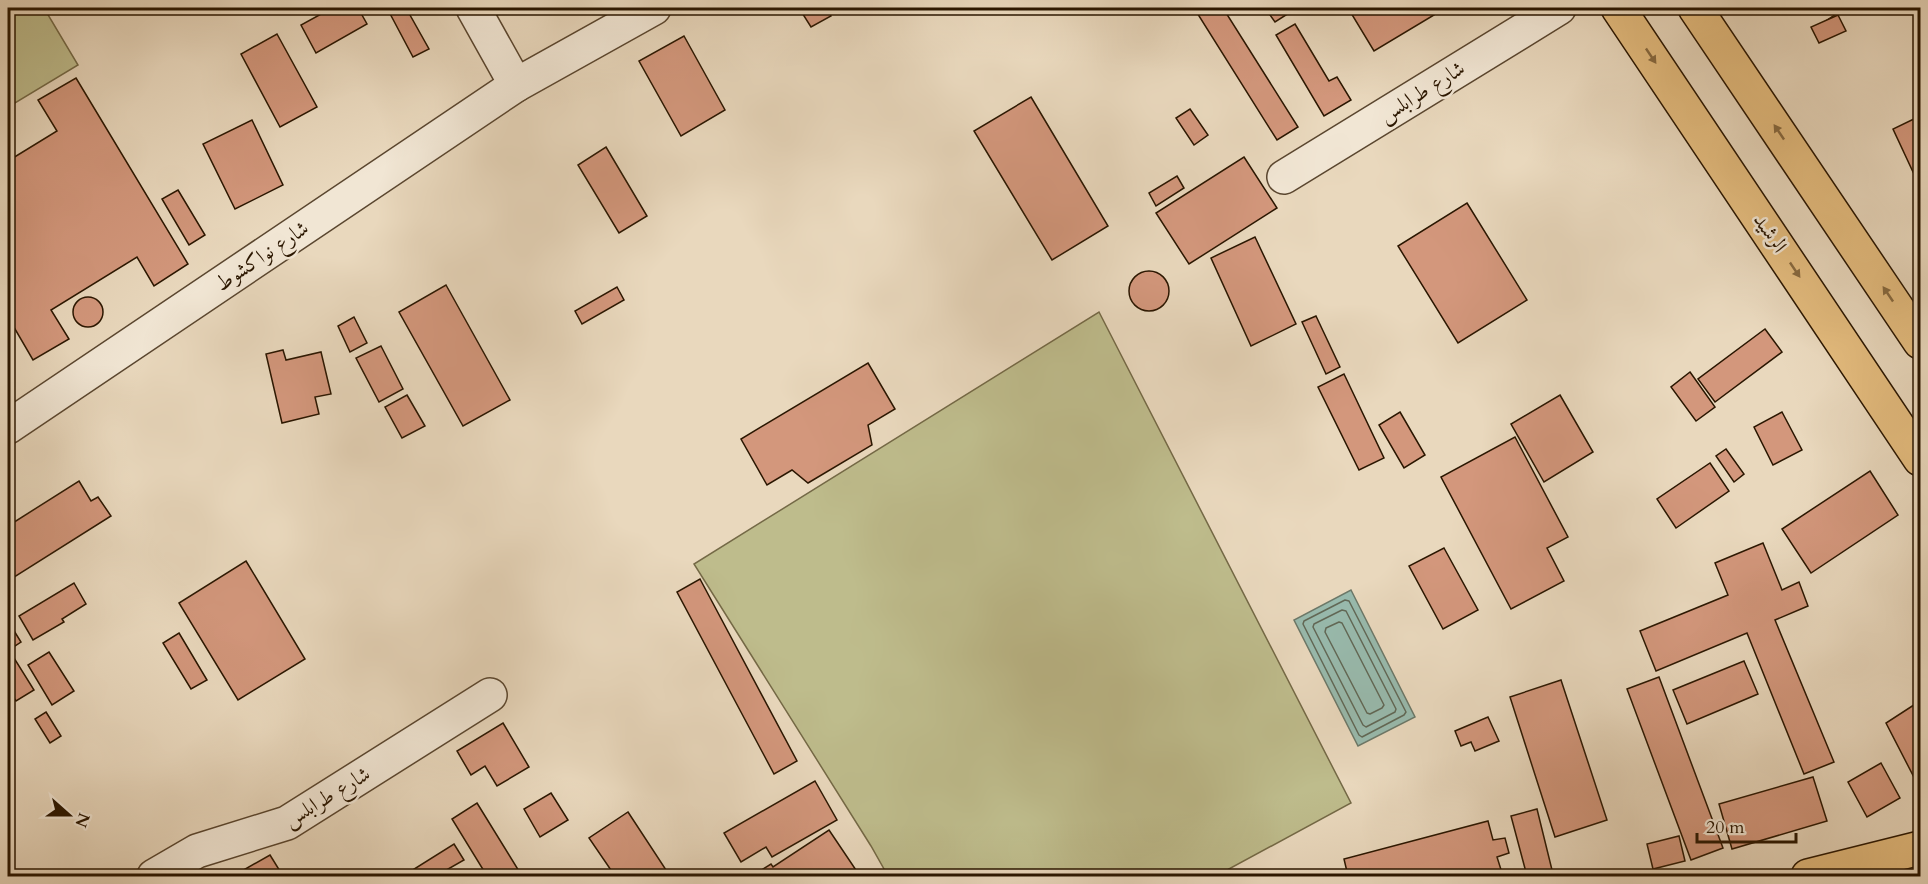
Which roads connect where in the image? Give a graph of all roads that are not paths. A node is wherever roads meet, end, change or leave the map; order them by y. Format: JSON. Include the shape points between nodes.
{"nodes":[{"id":1,"x":473,"y":8,"type":"edge"},
{"id":2,"x":654,"y":8,"type":"edge"},
{"id":3,"x":1559,"y":8,"type":"edge"},
{"id":4,"x":1618,"y":8,"type":"edge"},
{"id":5,"x":1695,"y":8,"type":"edge"},
{"id":6,"x":516,"y":85,"type":"junction"},
{"id":7,"x":1284,"y":177,"type":"dead end"},
{"id":8,"x":1920,"y":342,"type":"edge"},
{"id":9,"x":8,"y":427,"type":"edge"},
{"id":10,"x":1920,"y":459,"type":"edge"},
{"id":11,"x":490,"y":695,"type":"dead end"},
{"id":12,"x":1920,"y":848,"type":"edge"},
{"id":13,"x":154,"y":876,"type":"edge"},
{"id":14,"x":1809,"y":876,"type":"edge"}],
"edges":[{"from":1,"to":6,"type":"street"},
{"from":2,"to":6,"type":"street","name":"شارع نواكشوط"},
{"from":3,"to":7,"type":"street","name":"شارع طرابلس"},
{"from":4,"to":10,"type":"main road","name":"الرشيد","one_way":true},
{"from":8,"to":5,"type":"main road","one_way":true},
{"from":6,"to":9,"type":"street","name":"شارع نواكشوط"},
{"from":11,"to":13,"type":"street","name":"شارع طرابلس","via":[[287,823],[196,851]]},
{"from":12,"to":14,"type":"main road"}]}
